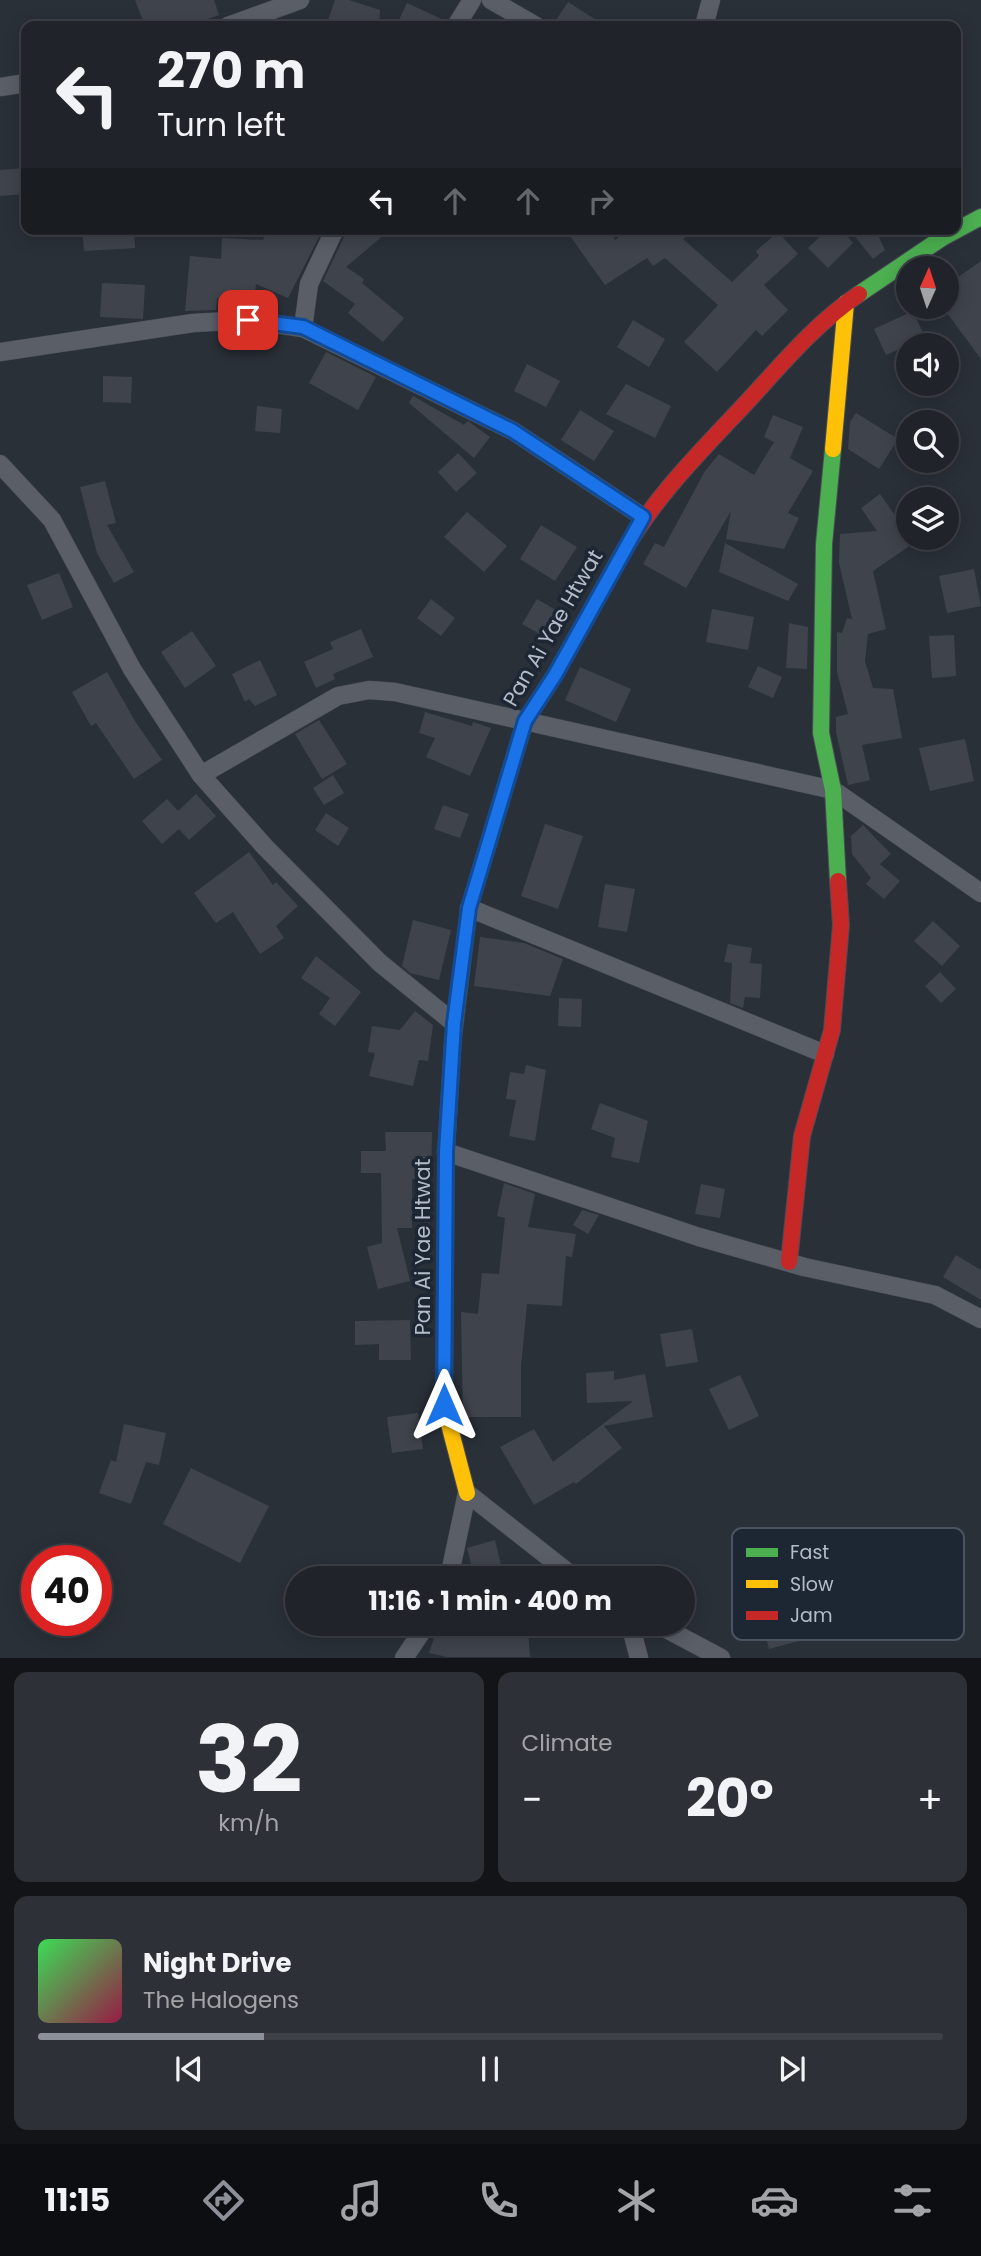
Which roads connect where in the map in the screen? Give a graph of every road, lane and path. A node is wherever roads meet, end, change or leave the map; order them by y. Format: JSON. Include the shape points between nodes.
{"nodes":[{"id":1,"x":300,"y":0,"type":"edge"},
{"id":2,"x":472,"y":0,"type":"edge"},
{"id":3,"x":491,"y":0,"type":"edge"},
{"id":4,"x":711,"y":0,"type":"edge"},
{"id":5,"x":242,"y":21,"type":"edge"},
{"id":6,"x":459,"y":21,"type":"edge"},
{"id":7,"x":527,"y":21,"type":"edge"},
{"id":8,"x":705,"y":21,"type":"edge"},
{"id":9,"x":21,"y":84,"type":"edge"},
{"id":10,"x":0,"y":87,"type":"edge"},
{"id":11,"x":981,"y":217,"type":"edge"},
{"id":12,"x":961,"y":224,"type":"edge"},
{"id":13,"x":330,"y":235,"type":"edge"},
{"id":14,"x":935,"y":235,"type":"edge"},
{"id":15,"x":846,"y":303,"type":"junction"},
{"id":16,"x":303,"y":327,"type":"junction"},
{"id":17,"x":0,"y":352,"type":"edge"},
{"id":18,"x":0,"y":464,"type":"edge"},
{"id":19,"x":643,"y":517,"type":"junction"},
{"id":20,"x":525,"y":721,"type":"junction"},
{"id":21,"x":201,"y":775,"type":"junction"},
{"id":22,"x":833,"y":790,"type":"junction"},
{"id":23,"x":981,"y":893,"type":"edge"},
{"id":24,"x":469,"y":908,"type":"junction"},
{"id":25,"x":454,"y":1023,"type":"junction"},
{"id":26,"x":825,"y":1054,"type":"junction"},
{"id":27,"x":446,"y":1152,"type":"junction"},
{"id":28,"x":789,"y":1262,"type":"junction"},
{"id":29,"x":981,"y":1320,"type":"edge"},
{"id":30,"x":467,"y":1493,"type":"junction"},
{"id":31,"x":452,"y":1566,"type":"edge"},
{"id":32,"x":560,"y":1566,"type":"edge"},
{"id":33,"x":419,"y":1636,"type":"edge"},
{"id":34,"x":633,"y":1636,"type":"edge"},
{"id":35,"x":680,"y":1636,"type":"edge"},
{"id":36,"x":404,"y":1657,"type":"edge"},
{"id":37,"x":639,"y":1657,"type":"edge"},
{"id":38,"x":721,"y":1657,"type":"edge"}],
"edges":[{"from":1,"to":5,"type":"street"},
{"from":2,"to":6,"type":"street"},
{"from":3,"to":7,"type":"street"},
{"from":4,"to":8,"type":"street"},
{"from":9,"to":10,"type":"street"},
{"from":11,"to":12,"type":"street","name":"Pan Ai Yae Htwat"},
{"from":13,"to":16,"type":"street","via":[[309,284]]},
{"from":14,"to":15,"type":"street","name":"Pan Ai Yae Htwat"},
{"from":15,"to":19,"type":"street","name":"Pan Ai Yae Htwat","via":[[802,343]]},
{"from":15,"to":22,"type":"street","via":[[824,544],[821,733]]},
{"from":16,"to":17,"type":"street","via":[[248,320],[193,323]]},
{"from":16,"to":19,"type":"street","via":[[513,431]]},
{"from":18,"to":21,"type":"street","via":[[52,520],[132,669]]},
{"from":19,"to":20,"type":"street","name":"Pan Ai Yae Htwat"},
{"from":20,"to":21,"type":"street","via":[[369,690],[338,696]]},
{"from":20,"to":22,"type":"street"},
{"from":20,"to":24,"type":"street","name":"Pan Ai Yae Htwat"},
{"from":21,"to":25,"type":"street","via":[[380,963]]},
{"from":22,"to":23,"type":"street"},
{"from":22,"to":26,"type":"street","via":[[841,925],[832,1030]]},
{"from":24,"to":25,"type":"street","name":"Pan Ai Yae Htwat"},
{"from":24,"to":26,"type":"street"},
{"from":25,"to":27,"type":"street","name":"Pan Ai Yae Htwat"},
{"from":26,"to":28,"type":"street","via":[[802,1136]]},
{"from":27,"to":28,"type":"street","via":[[699,1237]]},
{"from":27,"to":30,"type":"street","name":"Pan Ai Yae Htwat","via":[[444,1405]]},
{"from":28,"to":29,"type":"street","via":[[935,1295]]},
{"from":30,"to":31,"type":"street"},
{"from":30,"to":32,"type":"street"},
{"from":33,"to":36,"type":"street"},
{"from":34,"to":37,"type":"street"},
{"from":35,"to":38,"type":"street"}]}
